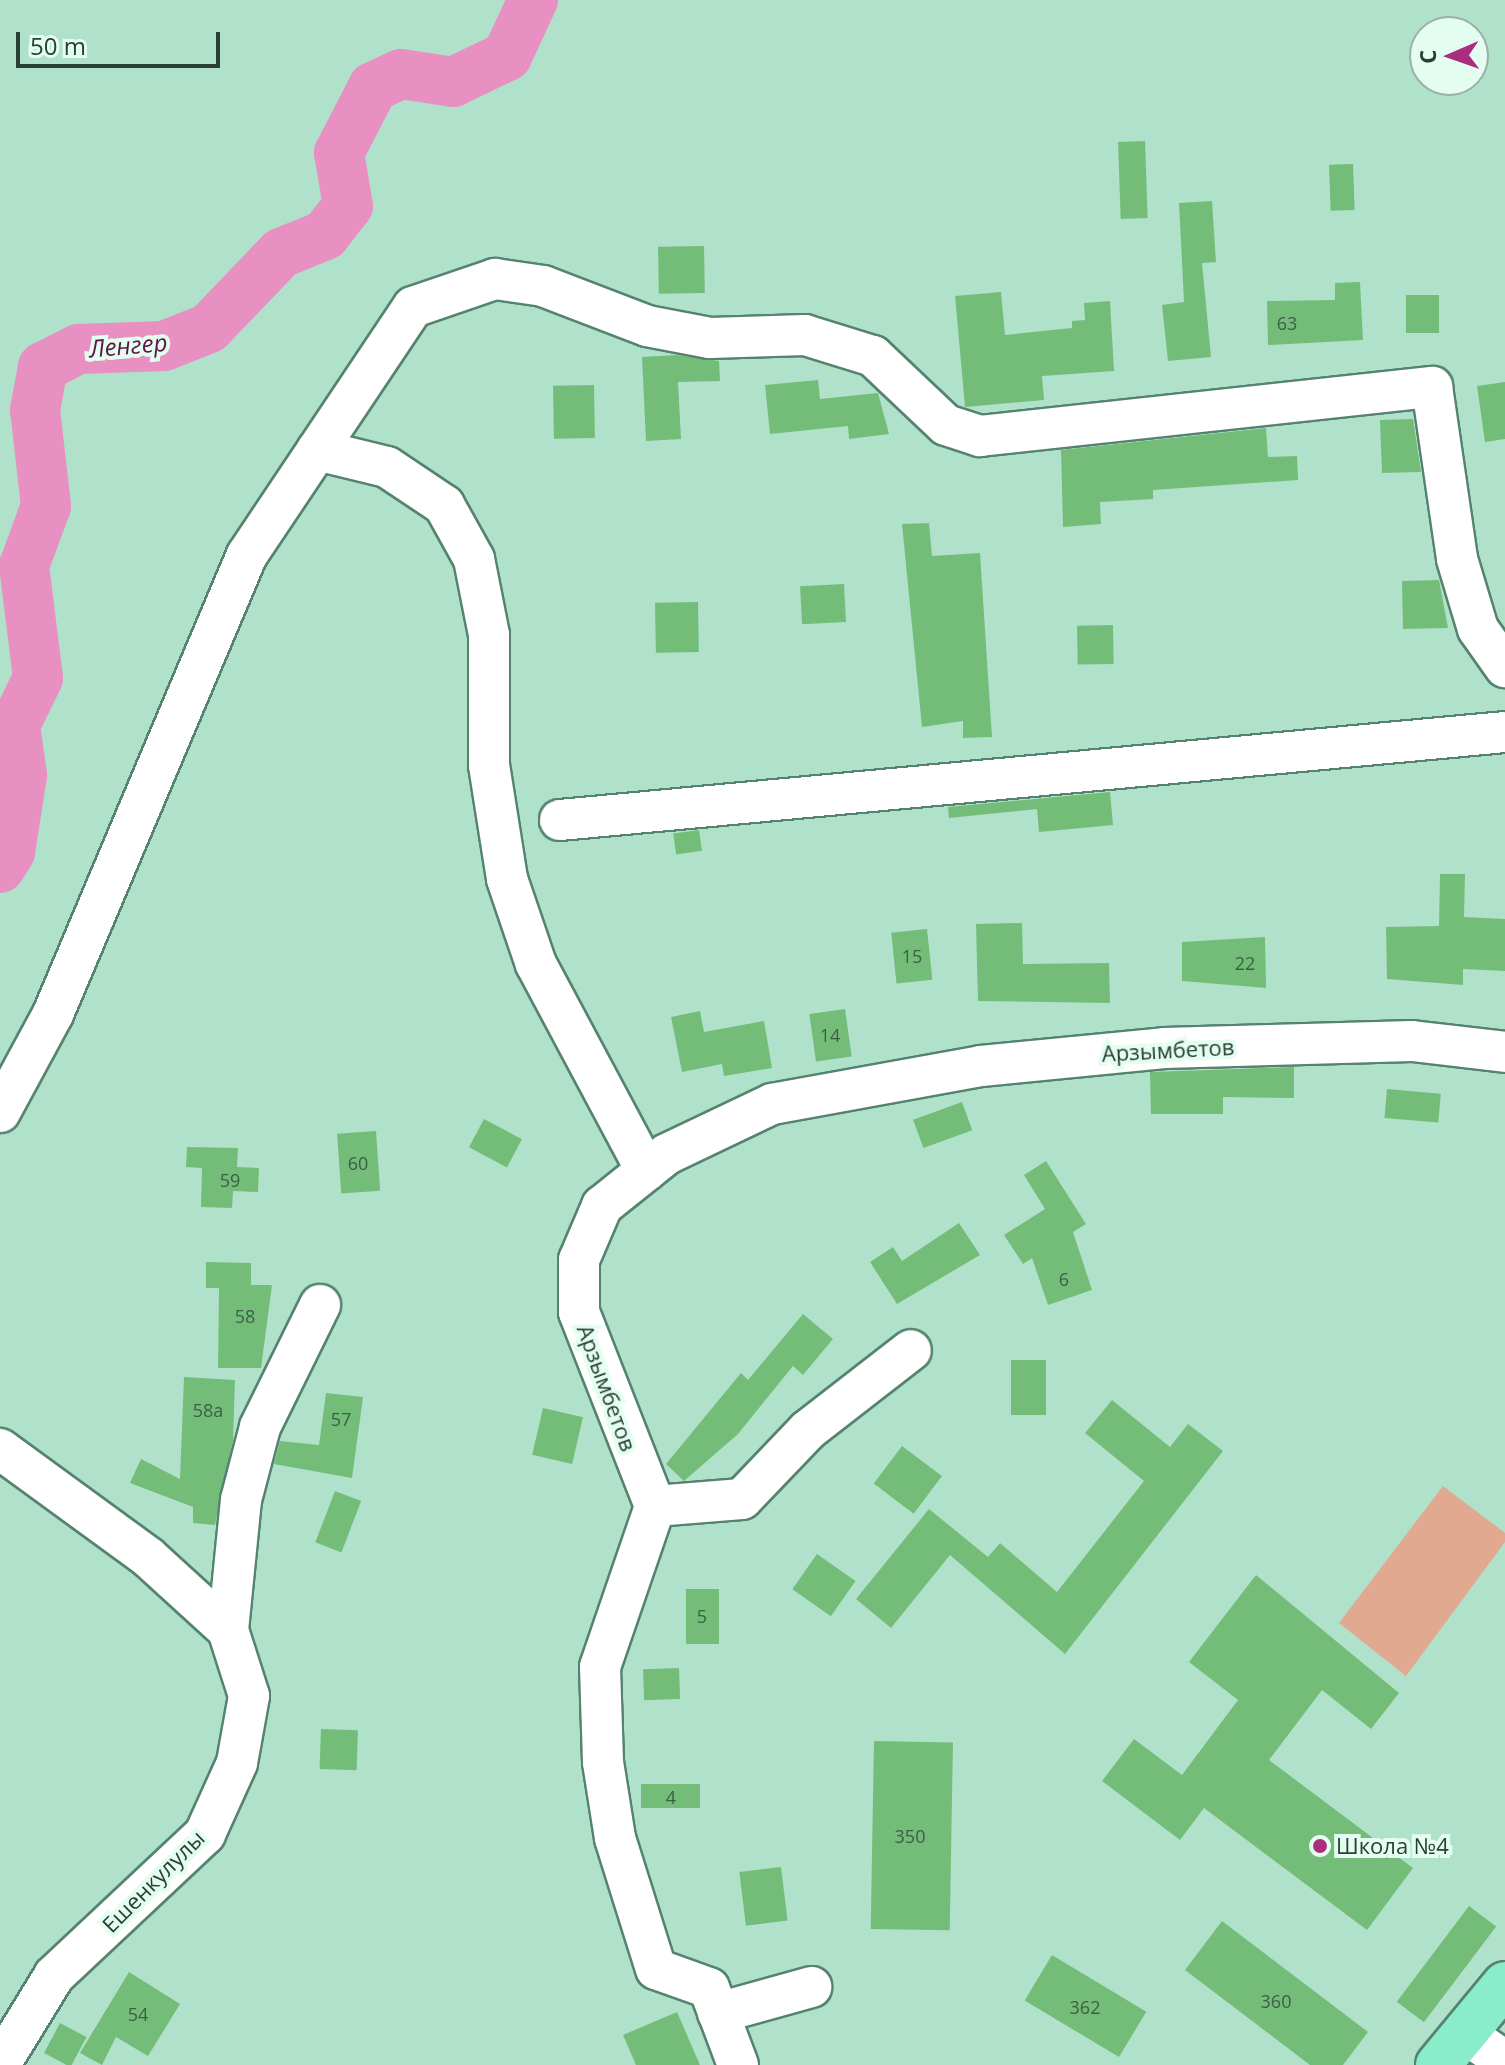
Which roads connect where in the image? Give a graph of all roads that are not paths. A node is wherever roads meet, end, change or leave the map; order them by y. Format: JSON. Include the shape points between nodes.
{"nodes":[{"id":1,"x":317,"y":450,"type":"junction"},
{"id":2,"x":1505,"y":667,"type":"edge"},
{"id":3,"x":1505,"y":732,"type":"edge"},
{"id":4,"x":560,"y":820,"type":"dead end"},
{"id":5,"x":1505,"y":1052,"type":"edge"},
{"id":6,"x":0,"y":1112,"type":"edge"},
{"id":7,"x":646,"y":1170,"type":"junction"},
{"id":8,"x":320,"y":1305,"type":"dead end"},
{"id":9,"x":911,"y":1350,"type":"dead end"},
{"id":10,"x":0,"y":1449,"type":"edge"},
{"id":11,"x":655,"y":1506,"type":"junction"},
{"id":12,"x":228,"y":1630,"type":"junction"},
{"id":13,"x":1505,"y":1984,"type":"edge"},
{"id":14,"x":811,"y":1987,"type":"dead end"},
{"id":15,"x":718,"y":2013,"type":"junction"},
{"id":16,"x":1453,"y":2050,"type":"edge"},
{"id":17,"x":1505,"y":2061,"type":"edge"},
{"id":18,"x":0,"y":2064,"type":"edge"},
{"id":19,"x":738,"y":2065,"type":"edge"}],
"edges":[{"from":1,"to":2,"type":"street","via":[[413,307],[495,279],[543,286],[663,329],[710,338],[805,335],[859,352],[946,425],[980,436],[1432,387],[1457,559],[1478,629]]},
{"from":1,"to":6,"type":"street","via":[[247,555],[53,1014]]},
{"from":1,"to":7,"type":"street","via":[[387,467],[444,505],[474,559],[489,635],[489,765],[507,879],[536,964]]},
{"from":3,"to":4,"type":"street"},
{"from":5,"to":7,"type":"street","name":"Арзымбетов","via":[[1412,1041],[1164,1048],[981,1066],[772,1104]]},
{"from":7,"to":11,"type":"street","name":"Арзымбетов","via":[[602,1206],[579,1260],[579,1312]]},
{"from":8,"to":12,"type":"street","via":[[260,1427],[241,1500]]},
{"from":9,"to":11,"type":"street","via":[[808,1430],[742,1499]]},
{"from":10,"to":12,"type":"street","name":"Ешенкулулы","via":[[148,1557]]},
{"from":11,"to":15,"type":"street","via":[[600,1667],[603,1762],[615,1838],[656,1969],[709,1988]]},
{"from":12,"to":18,"type":"street","name":"Ешенкулулы","via":[[249,1696],[237,1763],[205,1834],[54,1976]]},
{"from":13,"to":16,"type":"main road"},
{"from":14,"to":15,"type":"street"},
{"from":15,"to":19,"type":"street"},
{"from":16,"to":17,"type":"street"}]}
